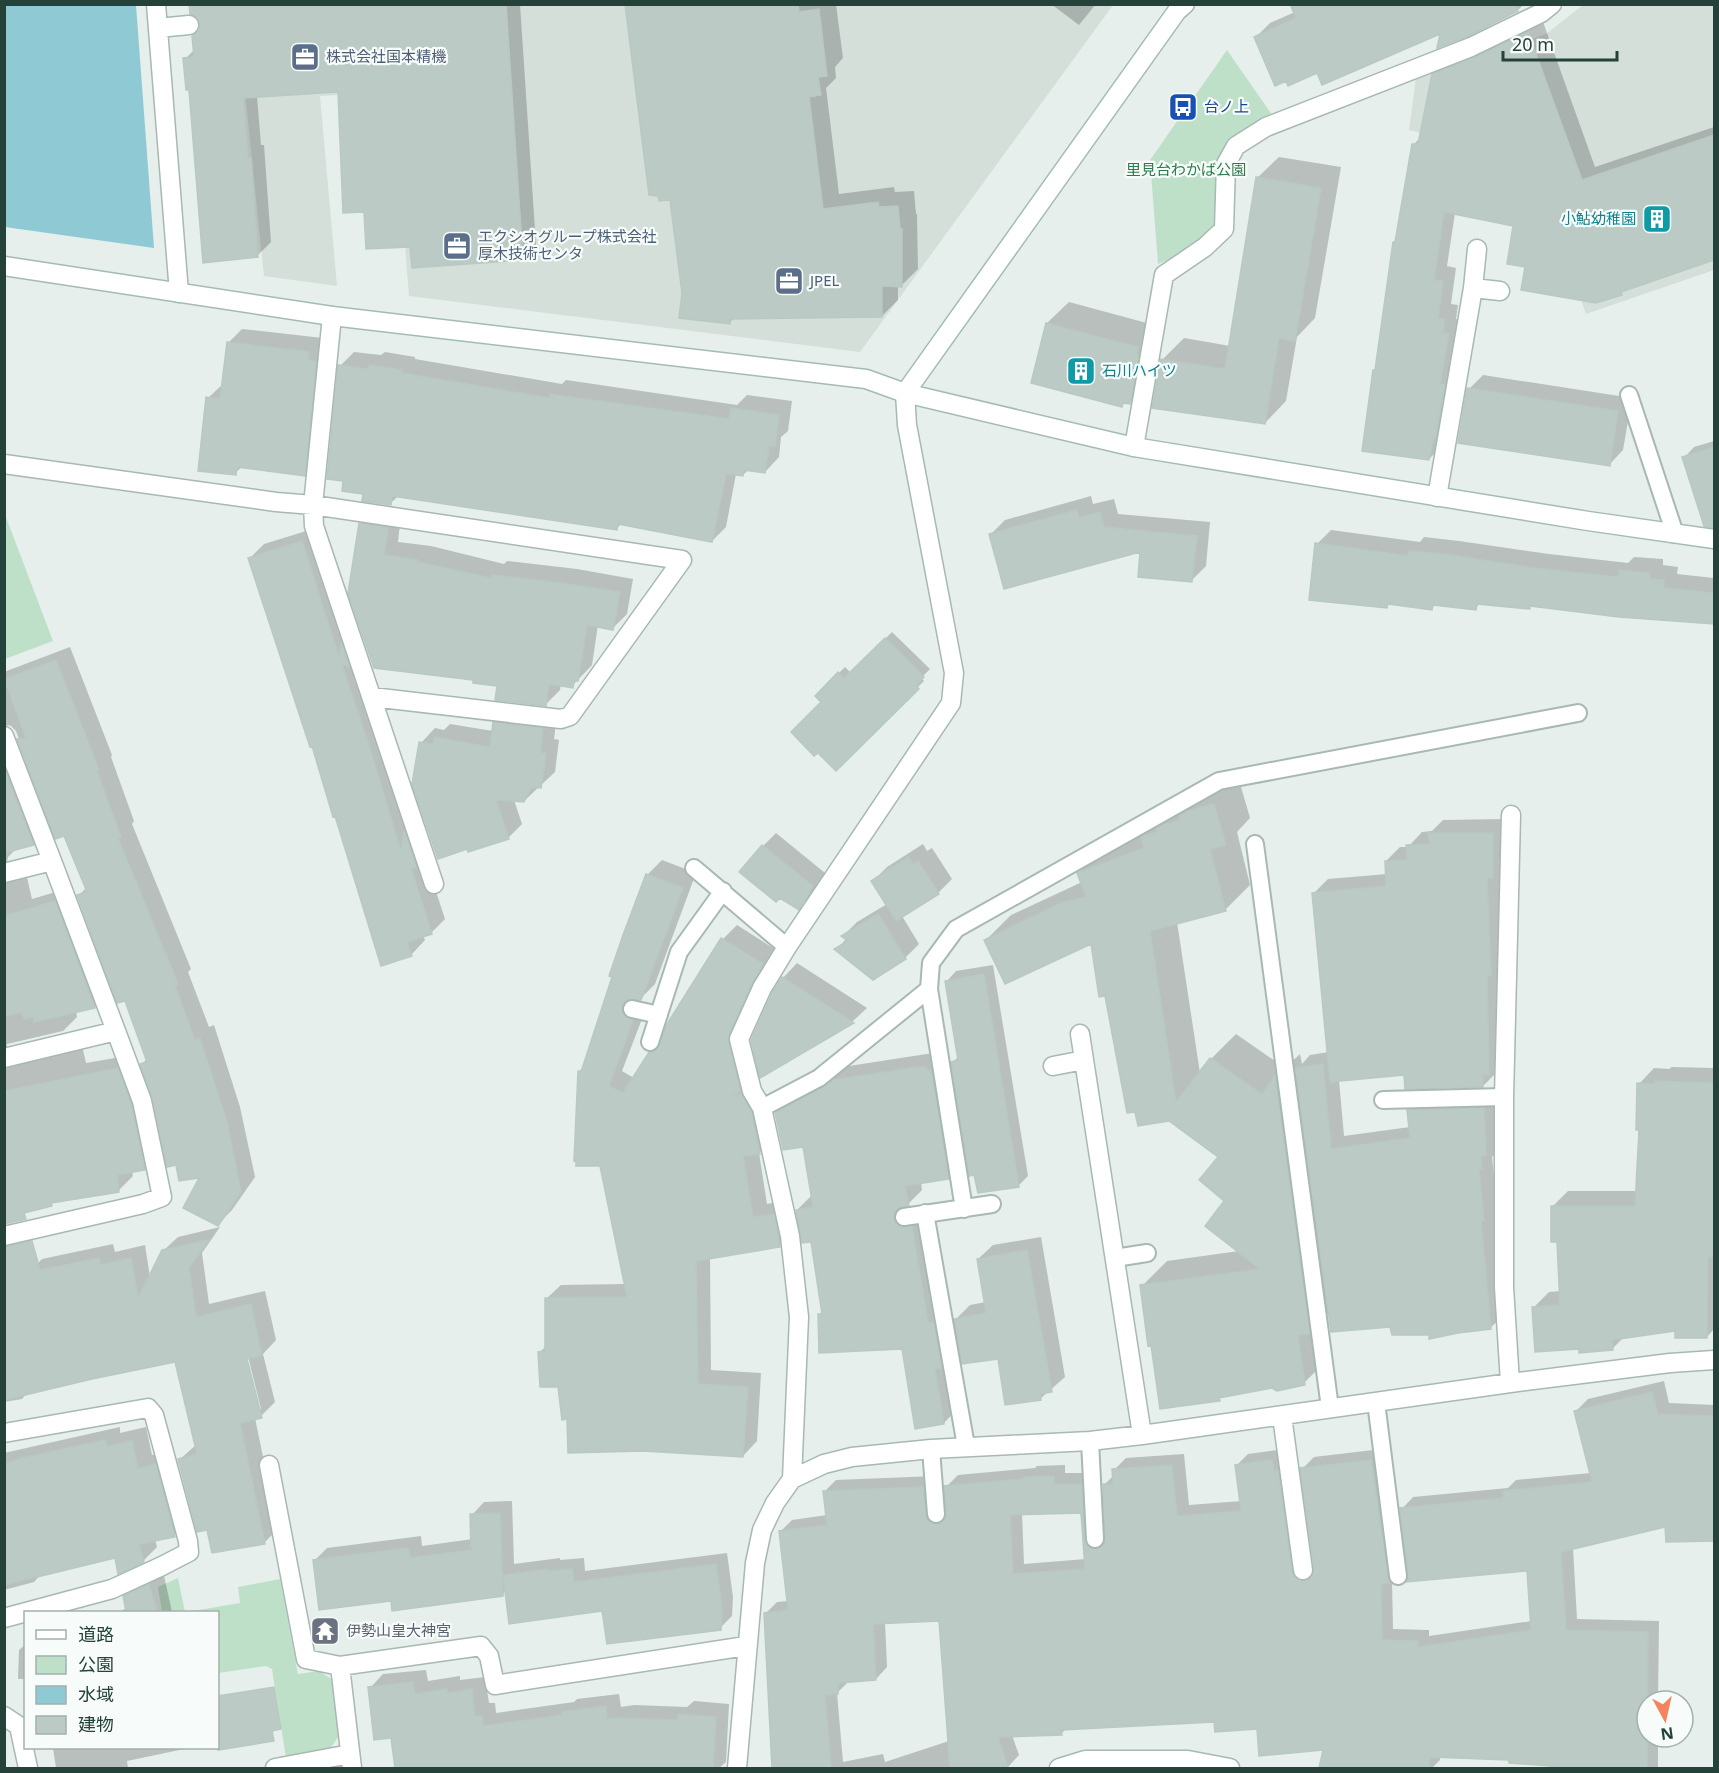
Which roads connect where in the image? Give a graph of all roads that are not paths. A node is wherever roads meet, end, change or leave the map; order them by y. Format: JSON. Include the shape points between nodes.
{"nodes":[{"id":1,"x":156,"y":4,"type":"edge"},
{"id":2,"x":1180,"y":7,"type":"edge"},
{"id":3,"x":1544,"y":7,"type":"edge"},
{"id":4,"x":189,"y":25,"type":"dead end"},
{"id":5,"x":158,"y":28,"type":"junction"},
{"id":6,"x":1478,"y":249,"type":"dead end"},
{"id":7,"x":4,"y":266,"type":"edge"},
{"id":8,"x":1473,"y":288,"type":"junction"},
{"id":9,"x":1500,"y":291,"type":"dead end"},
{"id":10,"x":179,"y":293,"type":"junction"},
{"id":11,"x":333,"y":316,"type":"junction"},
{"id":12,"x":905,"y":393,"type":"junction"},
{"id":13,"x":1629,"y":395,"type":"dead end"},
{"id":14,"x":1134,"y":447,"type":"junction"},
{"id":15,"x":4,"y":464,"type":"edge"},
{"id":16,"x":1437,"y":497,"type":"junction"},
{"id":17,"x":313,"y":505,"type":"junction"},
{"id":18,"x":1675,"y":534,"type":"junction"},
{"id":19,"x":1714,"y":538,"type":"edge"},
{"id":20,"x":372,"y":697,"type":"junction"},
{"id":21,"x":1578,"y":713,"type":"dead end"},
{"id":22,"x":4,"y":736,"type":"edge"},
{"id":23,"x":1511,"y":815,"type":"dead end"},
{"id":24,"x":1255,"y":844,"type":"dead end"},
{"id":25,"x":52,"y":861,"type":"junction"},
{"id":26,"x":694,"y":868,"type":"dead end"},
{"id":27,"x":4,"y":873,"type":"edge"},
{"id":28,"x":434,"y":884,"type":"dead end"},
{"id":29,"x":723,"y":891,"type":"junction"},
{"id":30,"x":788,"y":947,"type":"junction"},
{"id":31,"x":928,"y":989,"type":"junction"},
{"id":32,"x":632,"y":1009,"type":"dead end"},
{"id":33,"x":659,"y":1015,"type":"junction"},
{"id":34,"x":116,"y":1031,"type":"junction"},
{"id":35,"x":1080,"y":1034,"type":"dead end"},
{"id":36,"x":650,"y":1042,"type":"dead end"},
{"id":37,"x":4,"y":1058,"type":"edge"},
{"id":38,"x":1084,"y":1060,"type":"junction"},
{"id":39,"x":1053,"y":1066,"type":"dead end"},
{"id":40,"x":1504,"y":1096,"type":"junction"},
{"id":41,"x":1383,"y":1100,"type":"dead end"},
{"id":42,"x":762,"y":1108,"type":"junction"},
{"id":43,"x":992,"y":1204,"type":"dead end"},
{"id":44,"x":964,"y":1209,"type":"junction"},
{"id":45,"x":925,"y":1213,"type":"junction"},
{"id":46,"x":904,"y":1216,"type":"dead end"},
{"id":47,"x":4,"y":1236,"type":"edge"},
{"id":48,"x":1147,"y":1253,"type":"dead end"},
{"id":49,"x":1115,"y":1258,"type":"junction"},
{"id":50,"x":1714,"y":1360,"type":"edge"},
{"id":51,"x":1510,"y":1383,"type":"junction"},
{"id":52,"x":1376,"y":1402,"type":"junction"},
{"id":53,"x":1330,"y":1408,"type":"junction"},
{"id":54,"x":1282,"y":1416,"type":"junction"},
{"id":55,"x":4,"y":1434,"type":"edge"},
{"id":56,"x":1142,"y":1435,"type":"junction"},
{"id":57,"x":1090,"y":1441,"type":"junction"},
{"id":58,"x":966,"y":1446,"type":"junction"},
{"id":59,"x":931,"y":1449,"type":"junction"},
{"id":60,"x":268,"y":1465,"type":"dead end"},
{"id":61,"x":792,"y":1479,"type":"junction"},
{"id":62,"x":936,"y":1514,"type":"dead end"},
{"id":63,"x":1095,"y":1539,"type":"dead end"},
{"id":64,"x":1304,"y":1570,"type":"dead end"},
{"id":65,"x":1398,"y":1576,"type":"dead end"},
{"id":66,"x":30,"y":1611,"type":"edge"},
{"id":67,"x":24,"y":1613,"type":"edge"},
{"id":68,"x":4,"y":1618,"type":"edge"},
{"id":69,"x":746,"y":1646,"type":"junction"},
{"id":70,"x":340,"y":1666,"type":"junction"},
{"id":71,"x":24,"y":1714,"type":"edge"},
{"id":72,"x":4,"y":1716,"type":"edge"},
{"id":73,"x":351,"y":1761,"type":"edge"},
{"id":74,"x":28,"y":1768,"type":"edge"},
{"id":75,"x":275,"y":1768,"type":"edge"},
{"id":76,"x":737,"y":1768,"type":"edge"},
{"id":77,"x":1059,"y":1768,"type":"edge"},
{"id":78,"x":1230,"y":1768,"type":"edge"}],
"edges":[{"from":1,"to":5,"type":"street"},
{"from":2,"to":12,"type":"street"},
{"from":3,"to":14,"type":"street","via":[[1471,47],[1266,127],[1236,146],[1226,164],[1224,229],[1164,275]]},
{"from":4,"to":5,"type":"street"},
{"from":5,"to":10,"type":"street"},
{"from":6,"to":8,"type":"street"},
{"from":7,"to":10,"type":"street"},
{"from":8,"to":9,"type":"street"},
{"from":8,"to":16,"type":"street"},
{"from":10,"to":11,"type":"street"},
{"from":11,"to":12,"type":"street","via":[[866,379]]},
{"from":11,"to":17,"type":"street"},
{"from":12,"to":14,"type":"street"},
{"from":12,"to":30,"type":"street","via":[[907,425],[954,673],[951,703]]},
{"from":13,"to":18,"type":"lane"},
{"from":14,"to":16,"type":"street"},
{"from":15,"to":17,"type":"street"},
{"from":16,"to":18,"type":"street"},
{"from":17,"to":20,"type":"street","via":[[315,526]]},
{"from":17,"to":20,"type":"street","via":[[682,560],[570,716],[561,719]]},
{"from":18,"to":19,"type":"street"},
{"from":20,"to":28,"type":"street"},
{"from":21,"to":31,"type":"lane","via":[[1219,781],[956,929],[931,963]]},
{"from":22,"to":25,"type":"street"},
{"from":23,"to":40,"type":"street"},
{"from":24,"to":53,"type":"lane"},
{"from":25,"to":27,"type":"street"},
{"from":25,"to":34,"type":"street"},
{"from":26,"to":29,"type":"lane"},
{"from":29,"to":30,"type":"lane"},
{"from":29,"to":33,"type":"lane","via":[[678,952]]},
{"from":30,"to":42,"type":"street","via":[[762,988],[739,1039],[752,1091]]},
{"from":31,"to":42,"type":"lane","via":[[819,1078]]},
{"from":31,"to":44,"type":"lane"},
{"from":32,"to":33,"type":"lane"},
{"from":33,"to":36,"type":"lane"},
{"from":34,"to":37,"type":"street"},
{"from":34,"to":47,"type":"street","via":[[142,1101],[162,1197]]},
{"from":35,"to":38,"type":"street"},
{"from":38,"to":39,"type":"street"},
{"from":38,"to":49,"type":"street"},
{"from":40,"to":41,"type":"lane"},
{"from":40,"to":51,"type":"street","via":[[1504,1287]]},
{"from":42,"to":61,"type":"street","via":[[790,1236],[799,1317]]},
{"from":43,"to":44,"type":"lane"},
{"from":44,"to":45,"type":"lane"},
{"from":45,"to":46,"type":"lane"},
{"from":45,"to":58,"type":"lane"},
{"from":48,"to":49,"type":"lane"},
{"from":49,"to":56,"type":"street"},
{"from":50,"to":51,"type":"street"},
{"from":51,"to":52,"type":"street"},
{"from":52,"to":53,"type":"street"},
{"from":52,"to":65,"type":"lane"},
{"from":53,"to":54,"type":"street"},
{"from":54,"to":56,"type":"street"},
{"from":54,"to":64,"type":"street"},
{"from":55,"to":66,"type":"street","via":[[148,1408],[154,1415],[188,1541],[189,1552],[112,1589]]},
{"from":56,"to":57,"type":"street"},
{"from":57,"to":58,"type":"street"},
{"from":57,"to":63,"type":"lane"},
{"from":58,"to":59,"type":"street"},
{"from":59,"to":61,"type":"street","via":[[852,1457],[824,1464]]},
{"from":59,"to":62,"type":"lane"},
{"from":60,"to":70,"type":"street","via":[[306,1659]]},
{"from":61,"to":69,"type":"street","via":[[762,1530],[754,1563]]},
{"from":67,"to":68,"type":"street"},
{"from":69,"to":70,"type":"street","via":[[495,1685],[489,1656],[481,1646]]},
{"from":69,"to":76,"type":"street"},
{"from":70,"to":73,"type":"street"},
{"from":71,"to":72,"type":"street"},
{"from":72,"to":74,"type":"street","via":[[19,1726]]},
{"from":73,"to":75,"type":"street"},
{"from":77,"to":78,"type":"street","via":[[1085,1760],[1188,1760]]}]}
